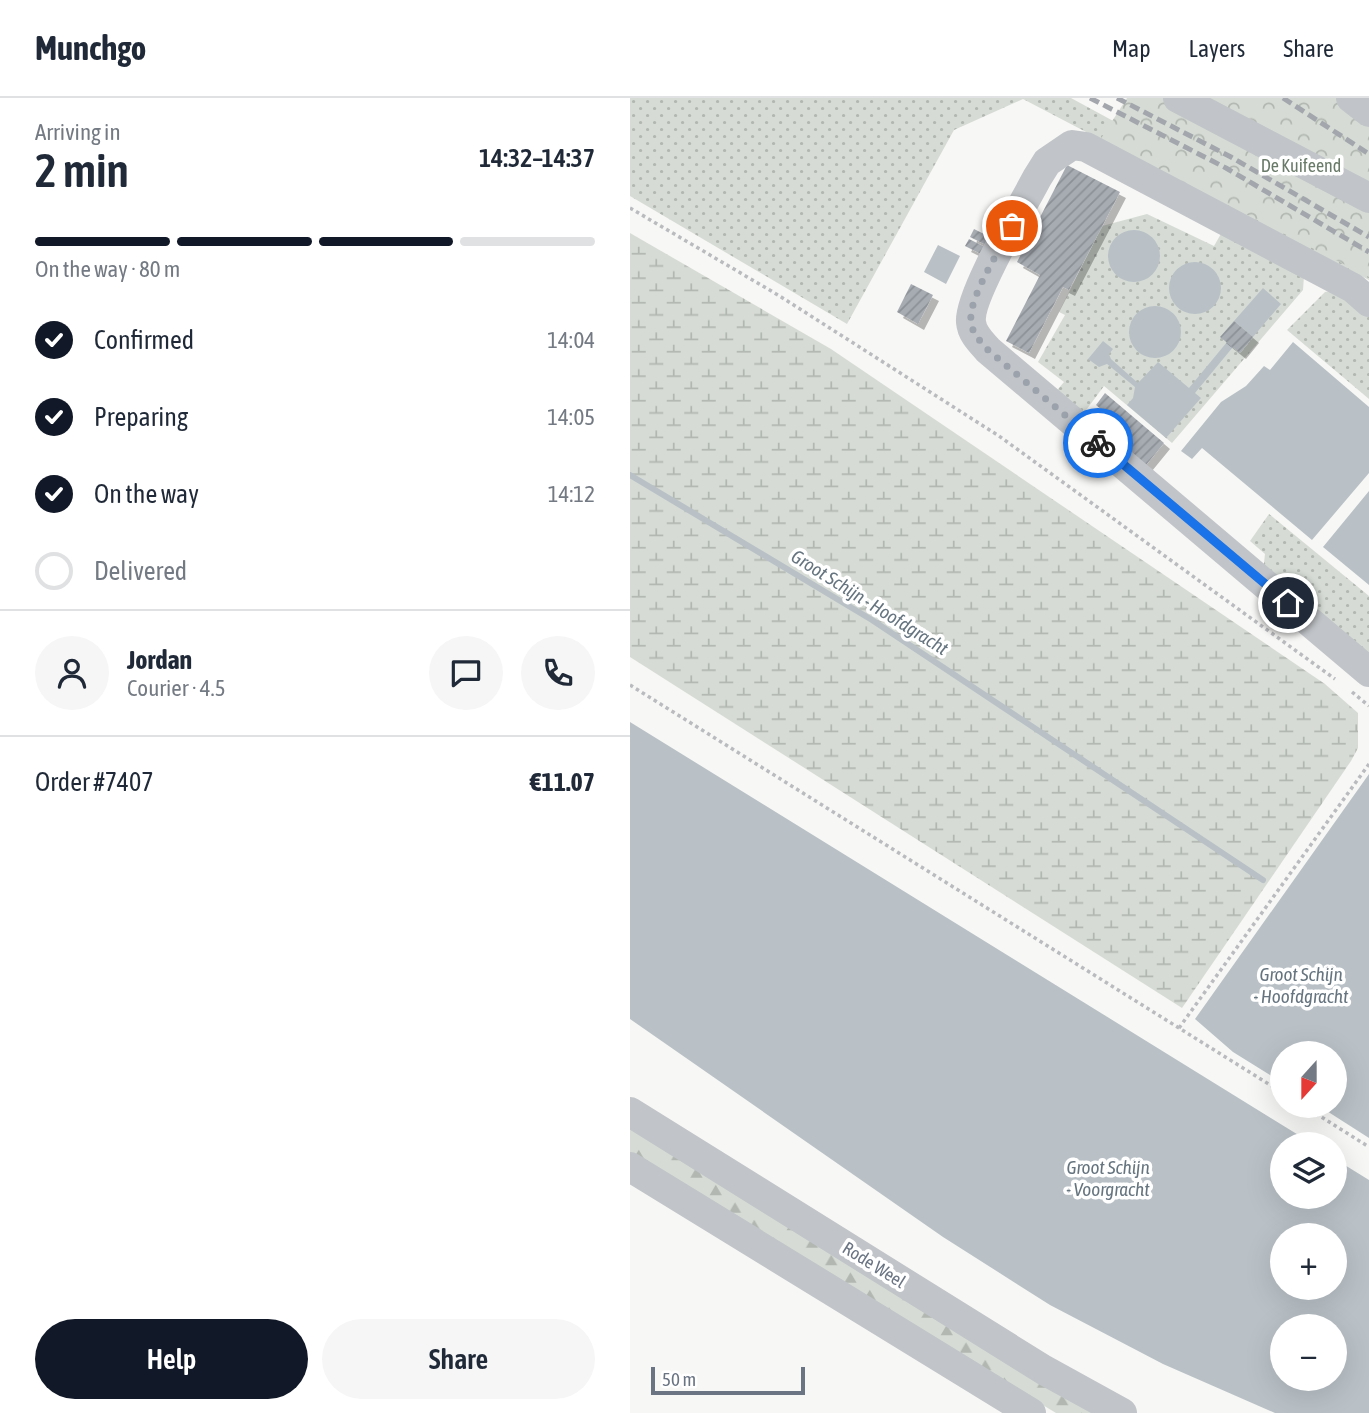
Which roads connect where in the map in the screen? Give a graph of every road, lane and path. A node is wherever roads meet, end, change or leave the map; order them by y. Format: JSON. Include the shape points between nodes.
{"nodes":[{"id":1,"x":1178,"y":98,"type":"edge"},
{"id":2,"x":1351,"y":98,"type":"edge"},
{"id":3,"x":1369,"y":112,"type":"edge"},
{"id":4,"x":1369,"y":198,"type":"edge"},
{"id":5,"x":630,"y":208,"type":"edge"},
{"id":6,"x":1369,"y":302,"type":"edge"},
{"id":7,"x":1369,"y":672,"type":"edge"},
{"id":8,"x":630,"y":685,"type":"edge"},
{"id":9,"x":1369,"y":706,"type":"edge"},
{"id":10,"x":1369,"y":764,"type":"edge"},
{"id":11,"x":1179,"y":1028,"type":"junction"},
{"id":12,"x":1270,"y":1085,"type":"edge"},
{"id":13,"x":630,"y":1112,"type":"edge"},
{"id":14,"x":1323,"y":1118,"type":"edge"},
{"id":15,"x":1369,"y":1147,"type":"edge"},
{"id":16,"x":630,"y":1167,"type":"edge"},
{"id":17,"x":1031,"y":1413,"type":"edge"},
{"id":18,"x":1122,"y":1413,"type":"edge"}],
"edges":[{"from":1,"to":4,"type":"street"},
{"from":2,"to":3,"type":"street"},
{"from":5,"to":9,"type":"path","via":[[778,295],[999,436]]},
{"from":6,"to":7,"type":"street","via":[[1353,288],[1086,147],[1072,145],[1047,162],[1037,178],[975,299],[971,323],[988,350]]},
{"from":8,"to":11,"type":"path"},
{"from":10,"to":11,"type":"path"},
{"from":11,"to":12,"type":"path"},
{"from":13,"to":18,"type":"street","name":"Rode Weel","via":[[1044,1370]]},
{"from":14,"to":15,"type":"path"},
{"from":16,"to":17,"type":"street"}]}
